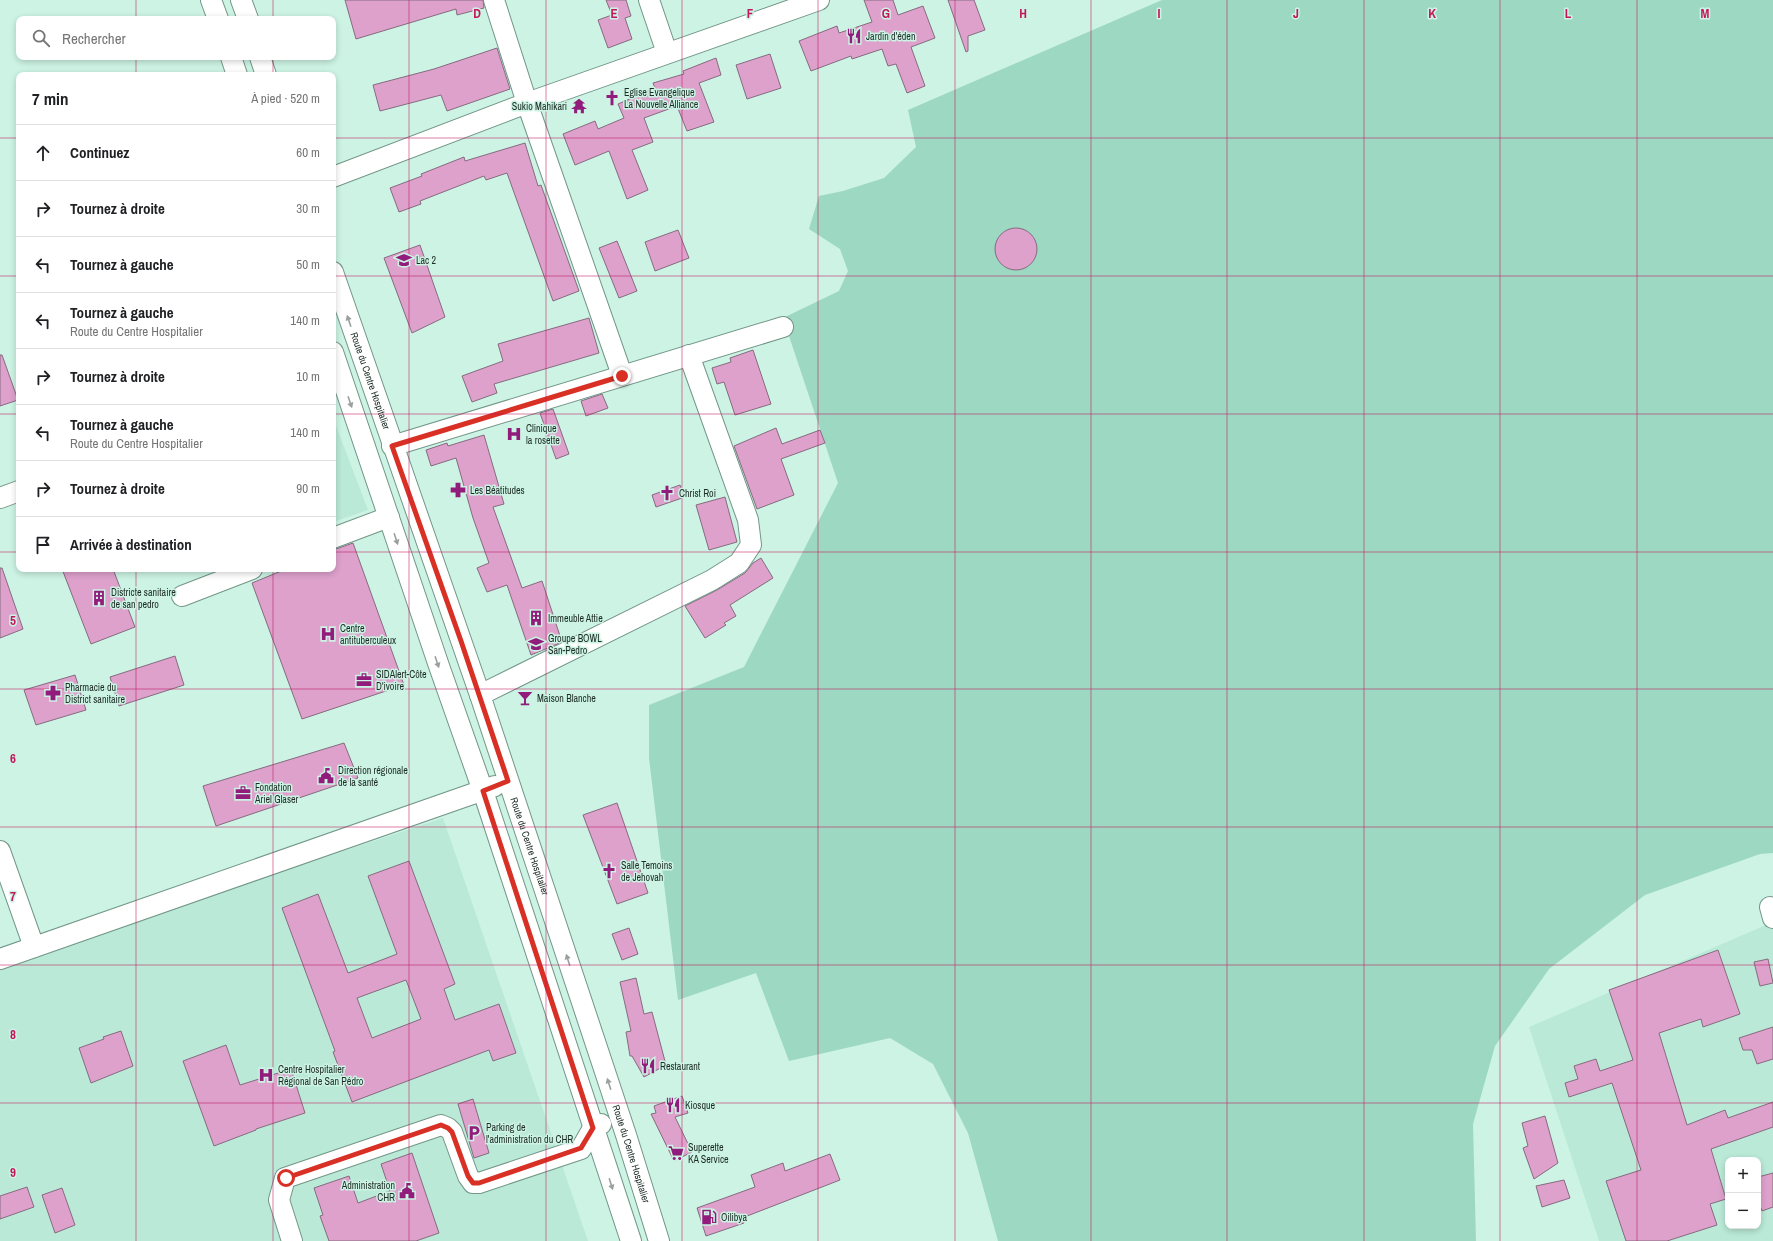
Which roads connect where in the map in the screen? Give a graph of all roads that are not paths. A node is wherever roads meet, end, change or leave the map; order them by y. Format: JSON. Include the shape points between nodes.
{"nodes":[{"id":1,"x":211,"y":0,"type":"edge"},
{"id":2,"x":242,"y":0,"type":"edge"},
{"id":3,"x":494,"y":0,"type":"edge"},
{"id":4,"x":649,"y":0,"type":"edge"},
{"id":5,"x":819,"y":0,"type":"edge"},
{"id":6,"x":796,"y":4,"type":"edge"},
{"id":7,"x":217,"y":16,"type":"edge"},
{"id":8,"x":247,"y":16,"type":"edge"},
{"id":9,"x":667,"y":53,"type":"junction"},
{"id":10,"x":232,"y":60,"type":"edge"},
{"id":11,"x":261,"y":60,"type":"edge"},
{"id":12,"x":236,"y":72,"type":"edge"},
{"id":13,"x":265,"y":72,"type":"edge"},
{"id":14,"x":527,"y":103,"type":"junction"},
{"id":15,"x":336,"y":176,"type":"edge"},
{"id":16,"x":336,"y":281,"type":"edge"},
{"id":17,"x":783,"y":327,"type":"dead end"},
{"id":18,"x":689,"y":356,"type":"junction"},
{"id":19,"x":336,"y":375,"type":"edge"},
{"id":20,"x":622,"y":376,"type":"junction"},
{"id":21,"x":392,"y":446,"type":"junction"},
{"id":22,"x":16,"y":492,"type":"edge"},
{"id":23,"x":0,"y":498,"type":"edge"},
{"id":24,"x":389,"y":517,"type":"junction"},
{"id":25,"x":336,"y":537,"type":"edge"},
{"id":26,"x":244,"y":572,"type":"edge"},
{"id":27,"x":182,"y":596,"type":"dead end"},
{"id":28,"x":480,"y":695,"type":"junction"},
{"id":29,"x":508,"y":781,"type":"junction"},
{"id":30,"x":483,"y":791,"type":"junction"},
{"id":31,"x":0,"y":851,"type":"edge"},
{"id":32,"x":34,"y":947,"type":"junction"},
{"id":33,"x":0,"y":959,"type":"edge"},
{"id":34,"x":620,"y":1117,"type":"junction"},
{"id":35,"x":593,"y":1128,"type":"junction"},
{"id":36,"x":581,"y":1148,"type":"junction"},
{"id":37,"x":631,"y":1150,"type":"junction"},
{"id":38,"x":603,"y":1159,"type":"junction"},
{"id":39,"x":292,"y":1241,"type":"edge"},
{"id":40,"x":631,"y":1241,"type":"edge"},
{"id":41,"x":659,"y":1241,"type":"edge"}],
"edges":[{"from":1,"to":7,"type":"street"},
{"from":2,"to":8,"type":"street"},
{"from":3,"to":14,"type":"street"},
{"from":4,"to":9,"type":"street"},
{"from":5,"to":6,"type":"street"},
{"from":6,"to":9,"type":"street"},
{"from":9,"to":14,"type":"street"},
{"from":10,"to":12,"type":"street"},
{"from":11,"to":13,"type":"street"},
{"from":14,"to":15,"type":"street"},
{"from":14,"to":20,"type":"street"},
{"from":21,"to":16,"type":"street","name":"Route du Centre Hospitalier","one_way":true},
{"from":17,"to":18,"type":"street"},
{"from":18,"to":20,"type":"street"},
{"from":18,"to":28,"type":"street","via":[[748,520],[751,545],[739,563],[712,580]]},
{"from":19,"to":24,"type":"street","one_way":true},
{"from":20,"to":21,"type":"street"},
{"from":21,"to":28,"type":"street","name":"Route du Centre Hospitalier"},
{"from":22,"to":23,"type":"street"},
{"from":24,"to":25,"type":"street"},
{"from":24,"to":30,"type":"street","one_way":true,"via":[[438,666]]},
{"from":26,"to":27,"type":"street"},
{"from":28,"to":29,"type":"street","name":"Route du Centre Hospitalier"},
{"from":29,"to":30,"type":"street"},
{"from":34,"to":29,"type":"street","name":"Route du Centre Hospitalier","one_way":true},
{"from":30,"to":32,"type":"street"},
{"from":30,"to":35,"type":"street"},
{"from":31,"to":32,"type":"street"},
{"from":32,"to":33,"type":"street"},
{"from":34,"to":35,"type":"street"},
{"from":34,"to":37,"type":"street","name":"Route du Centre Hospitalier"},
{"from":35,"to":36,"type":"street"},
{"from":35,"to":38,"type":"street"},
{"from":36,"to":38,"type":"street"},
{"from":36,"to":39,"type":"street","via":[[473,1183],[452,1132],[441,1125],[286,1178],[279,1200]]},
{"from":37,"to":38,"type":"street"},
{"from":37,"to":41,"type":"street","name":"Route du Centre Hospitalier"},
{"from":38,"to":40,"type":"street","one_way":true}]}
